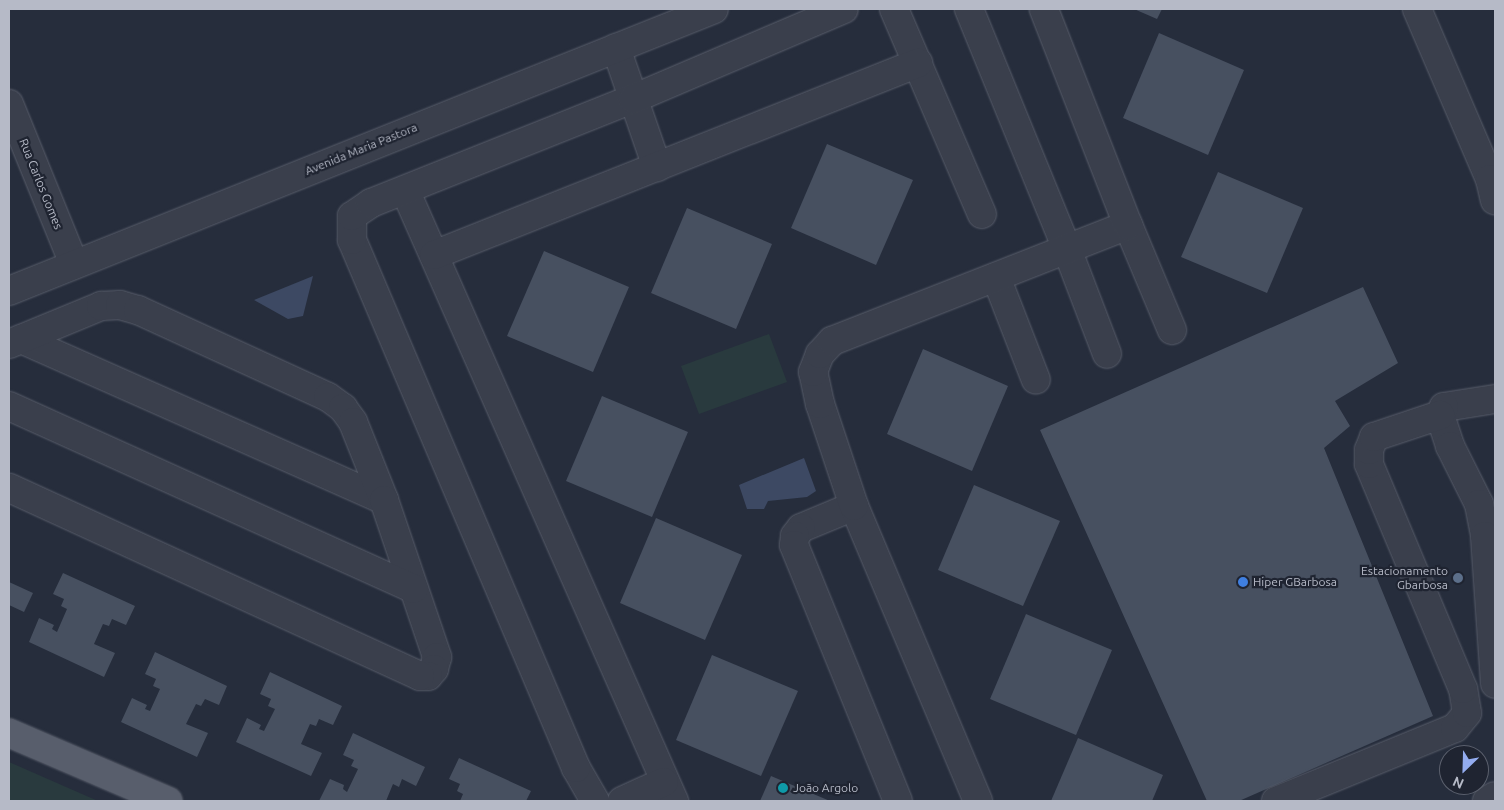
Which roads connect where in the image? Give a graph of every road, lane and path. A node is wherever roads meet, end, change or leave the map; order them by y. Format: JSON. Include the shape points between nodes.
{"nodes":[{"id":1,"x":714,"y":9,"type":"edge"},
{"id":2,"x":844,"y":9,"type":"edge"},
{"id":3,"x":894,"y":9,"type":"edge"},
{"id":4,"x":969,"y":9,"type":"edge"},
{"id":5,"x":1044,"y":9,"type":"edge"},
{"id":6,"x":1419,"y":10,"type":"edge"},
{"id":7,"x":616,"y":48,"type":"junction"},
{"id":8,"x":918,"y":63,"type":"junction"},
{"id":9,"x":630,"y":88,"type":"junction"},
{"id":10,"x":9,"y":104,"type":"edge"},
{"id":11,"x":657,"y":167,"type":"junction"},
{"id":12,"x":405,"y":190,"type":"junction"},
{"id":13,"x":1495,"y":200,"type":"edge"},
{"id":14,"x":982,"y":214,"type":"dead end"},
{"id":15,"x":1128,"y":225,"type":"junction"},
{"id":16,"x":1067,"y":249,"type":"junction"},
{"id":17,"x":434,"y":255,"type":"junction"},
{"id":18,"x":74,"y":264,"type":"junction"},
{"id":19,"x":996,"y":276,"type":"junction"},
{"id":20,"x":9,"y":290,"type":"edge"},
{"id":21,"x":1172,"y":330,"type":"dead end"},
{"id":22,"x":15,"y":342,"type":"edge"},
{"id":23,"x":1107,"y":354,"type":"dead end"},
{"id":24,"x":1036,"y":380,"type":"dead end"},
{"id":25,"x":1495,"y":399,"type":"edge"},
{"id":26,"x":9,"y":406,"type":"edge"},
{"id":27,"x":1440,"y":416,"type":"junction"},
{"id":28,"x":9,"y":488,"type":"edge"},
{"id":29,"x":384,"y":500,"type":"junction"},
{"id":30,"x":854,"y":506,"type":"junction"},
{"id":31,"x":414,"y":588,"type":"junction"},
{"id":32,"x":1495,"y":684,"type":"edge"},
{"id":33,"x":9,"y":733,"type":"edge"},
{"id":34,"x":669,"y":792,"type":"edge"},
{"id":35,"x":1495,"y":796,"type":"edge"},
{"id":36,"x":168,"y":801,"type":"edge"},
{"id":37,"x":596,"y":801,"type":"edge"},
{"id":38,"x":622,"y":801,"type":"edge"},
{"id":39,"x":898,"y":801,"type":"edge"},
{"id":40,"x":978,"y":801,"type":"edge"},
{"id":41,"x":1276,"y":801,"type":"edge"},
{"id":42,"x":1487,"y":801,"type":"edge"}],
"edges":[{"from":1,"to":7,"type":"street","name":"Avenida Maria Pastora"},
{"from":2,"to":9,"type":"street"},
{"from":3,"to":8,"type":"street"},
{"from":4,"to":16,"type":"street"},
{"from":5,"to":15,"type":"street"},
{"from":6,"to":13,"type":"street","via":[[1490,179]]},
{"from":7,"to":9,"type":"street"},
{"from":7,"to":18,"type":"street","name":"Avenida Maria Pastora"},
{"from":8,"to":11,"type":"street"},
{"from":8,"to":14,"type":"street"},
{"from":9,"to":11,"type":"street"},
{"from":9,"to":12,"type":"street"},
{"from":10,"to":18,"type":"street","name":"Rua Carlos Gomes"},
{"from":11,"to":17,"type":"street"},
{"from":12,"to":17,"type":"street"},
{"from":12,"to":37,"type":"street","via":[[371,203],[352,216],[352,240],[576,768]]},
{"from":15,"to":16,"type":"street"},
{"from":15,"to":21,"type":"street"},
{"from":16,"to":19,"type":"street"},
{"from":16,"to":23,"type":"street"},
{"from":17,"to":34,"type":"street"},
{"from":18,"to":20,"type":"street","name":"Avenida Maria Pastora"},
{"from":19,"to":24,"type":"street"},
{"from":19,"to":30,"type":"street","via":[[832,341],[820,354],[813,372],[820,404]]},
{"from":22,"to":29,"type":"street"},
{"from":22,"to":29,"type":"street","via":[[101,306],[120,305],[138,310],[328,397],[343,408],[353,422]]},
{"from":25,"to":27,"type":"street","via":[[1444,408]]},
{"from":26,"to":31,"type":"street"},
{"from":27,"to":32,"type":"street","via":[[1450,446],[1479,504],[1485,536]]},
{"from":27,"to":41,"type":"street","via":[[1374,437],[1369,450],[1369,464],[1463,688],[1467,713],[1455,728]]},
{"from":28,"to":31,"type":"street","via":[[420,676],[428,676],[437,657]]},
{"from":29,"to":31,"type":"street"},
{"from":30,"to":39,"type":"street","via":[[801,528],[795,536],[794,545]]},
{"from":30,"to":40,"type":"street"},
{"from":33,"to":36,"type":"main road"},
{"from":34,"to":38,"type":"street"},
{"from":35,"to":42,"type":"street"}]}
